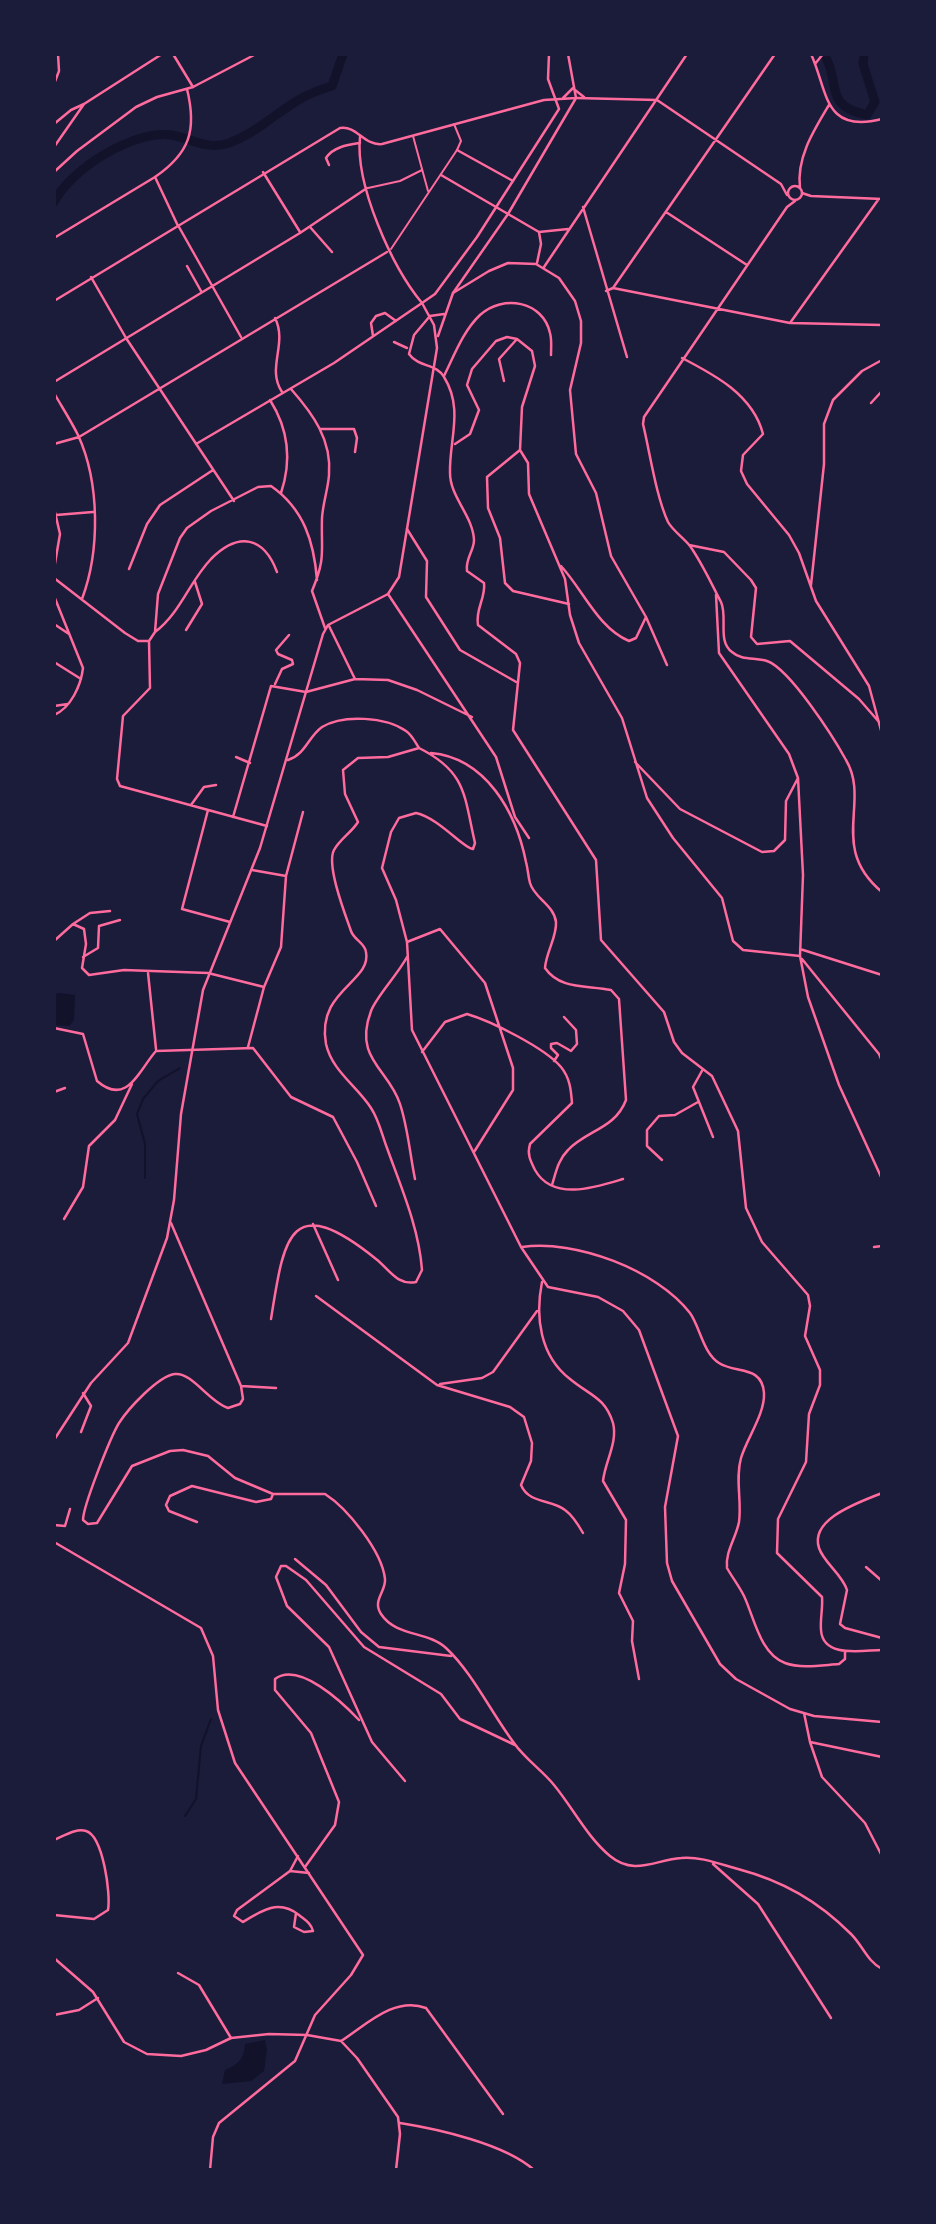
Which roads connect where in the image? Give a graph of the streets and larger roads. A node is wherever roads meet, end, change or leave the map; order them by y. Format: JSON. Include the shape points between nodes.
{"nodes":[{"id":1,"x":58,"y":54,"type":"edge"},
{"id":2,"x":162,"y":54,"type":"edge"},
{"id":3,"x":173,"y":54,"type":"edge"},
{"id":4,"x":256,"y":54,"type":"edge"},
{"id":5,"x":549,"y":54,"type":"edge"},
{"id":6,"x":568,"y":54,"type":"edge"},
{"id":7,"x":687,"y":54,"type":"edge"},
{"id":8,"x":775,"y":54,"type":"edge"},
{"id":9,"x":811,"y":54,"type":"edge"},
{"id":10,"x":823,"y":55,"type":"edge"},
{"id":11,"x":816,"y":64,"type":"junction"},
{"id":12,"x":54,"y":84,"type":"edge"},
{"id":13,"x":193,"y":87,"type":"junction"},
{"id":14,"x":575,"y":88,"type":"junction"},
{"id":15,"x":187,"y":89,"type":"junction"},
{"id":16,"x":584,"y":97,"type":"junction"},
{"id":17,"x":563,"y":98,"type":"junction"},
{"id":18,"x":576,"y":98,"type":"junction"},
{"id":19,"x":557,"y":99,"type":"junction"},
{"id":20,"x":657,"y":100,"type":"junction"},
{"id":21,"x":85,"y":104,"type":"junction"},
{"id":22,"x":829,"y":105,"type":"junction"},
{"id":23,"x":882,"y":119,"type":"edge"},
{"id":24,"x":454,"y":123,"type":"junction"},
{"id":25,"x":54,"y":124,"type":"edge"},
{"id":26,"x":412,"y":135,"type":"junction"},
{"id":27,"x":360,"y":137,"type":"junction"},
{"id":28,"x":717,"y":139,"type":"junction"},
{"id":29,"x":360,"y":143,"type":"junction"},
{"id":30,"x":54,"y":147,"type":"edge"},
{"id":31,"x":457,"y":150,"type":"junction"},
{"id":32,"x":329,"y":165,"type":"dead end"},
{"id":33,"x":422,"y":170,"type":"junction"},
{"id":34,"x":54,"y":172,"type":"edge"},
{"id":35,"x":263,"y":172,"type":"junction"},
{"id":36,"x":441,"y":175,"type":"junction"},
{"id":37,"x":155,"y":177,"type":"junction"},
{"id":38,"x":799,"y":179,"type":"junction"},
{"id":39,"x":513,"y":181,"type":"junction"},
{"id":40,"x":780,"y":184,"type":"junction"},
{"id":41,"x":792,"y":186,"type":"junction"},
{"id":42,"x":368,"y":188,"type":"junction"},
{"id":43,"x":800,"y":188,"type":"junction"},
{"id":44,"x":428,"y":192,"type":"junction"},
{"id":45,"x":802,"y":193,"type":"junction"},
{"id":46,"x":788,"y":196,"type":"junction"},
{"id":47,"x":811,"y":196,"type":"junction"},
{"id":48,"x":801,"y":198,"type":"junction"},
{"id":49,"x":880,"y":200,"type":"edge"},
{"id":50,"x":795,"y":201,"type":"junction"},
{"id":51,"x":583,"y":206,"type":"junction"},
{"id":52,"x":497,"y":207,"type":"junction"},
{"id":53,"x":787,"y":207,"type":"junction"},
{"id":54,"x":666,"y":212,"type":"junction"},
{"id":55,"x":506,"y":213,"type":"junction"},
{"id":56,"x":178,"y":227,"type":"junction"},
{"id":57,"x":310,"y":227,"type":"junction"},
{"id":58,"x":568,"y":229,"type":"junction"},
{"id":59,"x":539,"y":232,"type":"junction"},
{"id":60,"x":300,"y":233,"type":"junction"},
{"id":61,"x":54,"y":239,"type":"edge"},
{"id":62,"x":387,"y":251,"type":"junction"},
{"id":63,"x":332,"y":252,"type":"dead end"},
{"id":64,"x":536,"y":264,"type":"junction"},
{"id":65,"x":747,"y":265,"type":"junction"},
{"id":66,"x":187,"y":266,"type":"dead end"},
{"id":67,"x":544,"y":267,"type":"junction"},
{"id":68,"x":91,"y":277,"type":"junction"},
{"id":69,"x":210,"y":287,"type":"junction"},
{"id":70,"x":613,"y":288,"type":"junction"},
{"id":71,"x":606,"y":290,"type":"junction"},
{"id":72,"x":201,"y":292,"type":"junction"},
{"id":73,"x":453,"y":293,"type":"junction"},
{"id":74,"x":54,"y":301,"type":"edge"},
{"id":75,"x":424,"y":305,"type":"junction"},
{"id":76,"x":717,"y":308,"type":"junction"},
{"id":77,"x":444,"y":314,"type":"junction"},
{"id":78,"x":429,"y":315,"type":"junction"},
{"id":79,"x":275,"y":318,"type":"junction"},
{"id":80,"x":396,"y":321,"type":"junction"},
{"id":81,"x":790,"y":323,"type":"junction"},
{"id":82,"x":882,"y":325,"type":"edge"},
{"id":83,"x":373,"y":336,"type":"junction"},
{"id":84,"x":241,"y":337,"type":"junction"},
{"id":85,"x":126,"y":338,"type":"junction"},
{"id":86,"x":437,"y":339,"type":"junction"},
{"id":87,"x":517,"y":339,"type":"junction"},
{"id":88,"x":394,"y":342,"type":"dead end"},
{"id":89,"x":408,"y":348,"type":"junction"},
{"id":90,"x":551,"y":355,"type":"dead end"},
{"id":91,"x":627,"y":357,"type":"dead end"},
{"id":92,"x":682,"y":358,"type":"junction"},
{"id":93,"x":882,"y":360,"type":"edge"},
{"id":94,"x":435,"y":368,"type":"junction"},
{"id":95,"x":444,"y":376,"type":"junction"},
{"id":96,"x":504,"y":381,"type":"dead end"},
{"id":97,"x":54,"y":382,"type":"edge"},
{"id":98,"x":160,"y":388,"type":"junction"},
{"id":99,"x":291,"y":389,"type":"junction"},
{"id":100,"x":882,"y":391,"type":"edge"},
{"id":101,"x":283,"y":393,"type":"junction"},
{"id":102,"x":55,"y":395,"type":"edge"},
{"id":103,"x":270,"y":400,"type":"junction"},
{"id":104,"x":871,"y":403,"type":"dead end"},
{"id":105,"x":321,"y":429,"type":"junction"},
{"id":106,"x":79,"y":437,"type":"junction"},
{"id":107,"x":54,"y":443,"type":"edge"},
{"id":108,"x":196,"y":444,"type":"junction"},
{"id":109,"x":454,"y":445,"type":"junction"},
{"id":110,"x":520,"y":450,"type":"junction"},
{"id":111,"x":355,"y":452,"type":"dead end"},
{"id":112,"x":213,"y":470,"type":"junction"},
{"id":113,"x":281,"y":493,"type":"junction"},
{"id":114,"x":234,"y":502,"type":"junction"},
{"id":115,"x":54,"y":508,"type":"edge"},
{"id":116,"x":93,"y":512,"type":"junction"},
{"id":117,"x":56,"y":515,"type":"junction"},
{"id":118,"x":56,"y":521,"type":"edge"},
{"id":119,"x":407,"y":529,"type":"junction"},
{"id":120,"x":689,"y":545,"type":"junction"},
{"id":121,"x":559,"y":564,"type":"junction"},
{"id":122,"x":54,"y":569,"type":"edge"},
{"id":123,"x":129,"y":569,"type":"dead end"},
{"id":124,"x":277,"y":572,"type":"dead end"},
{"id":125,"x":54,"y":578,"type":"edge"},
{"id":126,"x":317,"y":580,"type":"junction"},
{"id":127,"x":195,"y":582,"type":"junction"},
{"id":128,"x":810,"y":588,"type":"junction"},
{"id":129,"x":716,"y":592,"type":"junction"},
{"id":130,"x":388,"y":594,"type":"junction"},
{"id":131,"x":54,"y":596,"type":"edge"},
{"id":132,"x":82,"y":600,"type":"junction"},
{"id":133,"x":570,"y":604,"type":"junction"},
{"id":134,"x":646,"y":617,"type":"junction"},
{"id":135,"x":54,"y":624,"type":"edge"},
{"id":136,"x":327,"y":627,"type":"junction"},
{"id":137,"x":186,"y":630,"type":"dead end"},
{"id":138,"x":155,"y":632,"type":"junction"},
{"id":139,"x":70,"y":635,"type":"junction"},
{"id":140,"x":289,"y":635,"type":"dead end"},
{"id":141,"x":149,"y":641,"type":"junction"},
{"id":142,"x":54,"y":662,"type":"edge"},
{"id":143,"x":667,"y":665,"type":"dead end"},
{"id":144,"x":82,"y":680,"type":"junction"},
{"id":145,"x":355,"y":680,"type":"junction"},
{"id":146,"x":518,"y":683,"type":"junction"},
{"id":147,"x":275,"y":684,"type":"junction"},
{"id":148,"x":306,"y":692,"type":"junction"},
{"id":149,"x":68,"y":704,"type":"junction"},
{"id":150,"x":54,"y":706,"type":"edge"},
{"id":151,"x":54,"y":715,"type":"edge"},
{"id":152,"x":472,"y":717,"type":"junction"},
{"id":153,"x":880,"y":722,"type":"junction"},
{"id":154,"x":882,"y":734,"type":"edge"},
{"id":155,"x":419,"y":748,"type":"junction"},
{"id":156,"x":428,"y":752,"type":"junction"},
{"id":157,"x":236,"y":757,"type":"dead end"},
{"id":158,"x":632,"y":759,"type":"junction"},
{"id":159,"x":288,"y":760,"type":"junction"},
{"id":160,"x":250,"y":763,"type":"junction"},
{"id":161,"x":798,"y":778,"type":"junction"},
{"id":162,"x":216,"y":785,"type":"dead end"},
{"id":163,"x":191,"y":805,"type":"junction"},
{"id":164,"x":208,"y":810,"type":"junction"},
{"id":165,"x":303,"y":812,"type":"dead end"},
{"id":166,"x":233,"y":817,"type":"junction"},
{"id":167,"x":267,"y":826,"type":"junction"},
{"id":168,"x":528,"y":838,"type":"dead end"},
{"id":169,"x":251,"y":870,"type":"junction"},
{"id":170,"x":286,"y":876,"type":"junction"},
{"id":171,"x":882,"y":892,"type":"edge"},
{"id":172,"x":110,"y":912,"type":"dead end"},
{"id":173,"x":120,"y":920,"type":"dead end"},
{"id":174,"x":230,"y":922,"type":"junction"},
{"id":175,"x":73,"y":925,"type":"junction"},
{"id":176,"x":54,"y":942,"type":"edge"},
{"id":177,"x":407,"y":942,"type":"junction"},
{"id":178,"x":800,"y":949,"type":"junction"},
{"id":179,"x":408,"y":954,"type":"junction"},
{"id":180,"x":800,"y":956,"type":"junction"},
{"id":181,"x":83,"y":957,"type":"junction"},
{"id":182,"x":148,"y":973,"type":"junction"},
{"id":183,"x":208,"y":973,"type":"junction"},
{"id":184,"x":882,"y":975,"type":"edge"},
{"id":185,"x":264,"y":987,"type":"junction"},
{"id":186,"x":564,"y":1017,"type":"dead end"},
{"id":187,"x":497,"y":1027,"type":"junction"},
{"id":188,"x":55,"y":1029,"type":"edge"},
{"id":189,"x":248,"y":1047,"type":"junction"},
{"id":190,"x":156,"y":1051,"type":"junction"},
{"id":191,"x":192,"y":1052,"type":"junction"},
{"id":192,"x":422,"y":1052,"type":"junction"},
{"id":193,"x":554,"y":1061,"type":"junction"},
{"id":194,"x":882,"y":1061,"type":"edge"},
{"id":195,"x":703,"y":1069,"type":"junction"},
{"id":196,"x":132,"y":1084,"type":"junction"},
{"id":197,"x":65,"y":1088,"type":"dead end"},
{"id":198,"x":54,"y":1092,"type":"edge"},
{"id":199,"x":698,"y":1102,"type":"junction"},
{"id":200,"x":713,"y":1137,"type":"dead end"},
{"id":201,"x":473,"y":1153,"type":"junction"},
{"id":202,"x":662,"y":1160,"type":"dead end"},
{"id":203,"x":415,"y":1179,"type":"dead end"},
{"id":204,"x":623,"y":1179,"type":"dead end"},
{"id":205,"x":882,"y":1179,"type":"edge"},
{"id":206,"x":552,"y":1185,"type":"junction"},
{"id":207,"x":376,"y":1206,"type":"dead end"},
{"id":208,"x":64,"y":1219,"type":"dead end"},
{"id":209,"x":171,"y":1223,"type":"junction"},
{"id":210,"x":313,"y":1224,"type":"junction"},
{"id":211,"x":882,"y":1246,"type":"edge"},
{"id":212,"x":521,"y":1247,"type":"junction"},
{"id":213,"x":874,"y":1247,"type":"dead end"},
{"id":214,"x":338,"y":1280,"type":"dead end"},
{"id":215,"x":542,"y":1282,"type":"junction"},
{"id":216,"x":316,"y":1296,"type":"dead end"},
{"id":217,"x":537,"y":1311,"type":"junction"},
{"id":218,"x":271,"y":1319,"type":"dead end"},
{"id":219,"x":437,"y":1385,"type":"junction"},
{"id":220,"x":241,"y":1386,"type":"junction"},
{"id":221,"x":276,"y":1388,"type":"dead end"},
{"id":222,"x":83,"y":1393,"type":"junction"},
{"id":223,"x":81,"y":1432,"type":"dead end"},
{"id":224,"x":54,"y":1440,"type":"edge"},
{"id":225,"x":882,"y":1493,"type":"edge"},
{"id":226,"x":273,"y":1494,"type":"junction"},
{"id":227,"x":70,"y":1509,"type":"dead end"},
{"id":228,"x":197,"y":1522,"type":"dead end"},
{"id":229,"x":54,"y":1525,"type":"edge"},
{"id":230,"x":583,"y":1533,"type":"dead end"},
{"id":231,"x":54,"y":1542,"type":"edge"},
{"id":232,"x":295,"y":1559,"type":"dead end"},
{"id":233,"x":866,"y":1567,"type":"dead end"},
{"id":234,"x":882,"y":1581,"type":"edge"},
{"id":235,"x":882,"y":1638,"type":"edge"},
{"id":236,"x":882,"y":1650,"type":"edge"},
{"id":237,"x":845,"y":1651,"type":"junction"},
{"id":238,"x":453,"y":1656,"type":"junction"},
{"id":239,"x":639,"y":1679,"type":"dead end"},
{"id":240,"x":804,"y":1713,"type":"junction"},
{"id":241,"x":361,"y":1722,"type":"junction"},
{"id":242,"x":882,"y":1722,"type":"edge"},
{"id":243,"x":810,"y":1742,"type":"junction"},
{"id":244,"x":515,"y":1745,"type":"junction"},
{"id":245,"x":882,"y":1757,"type":"edge"},
{"id":246,"x":405,"y":1781,"type":"dead end"},
{"id":247,"x":54,"y":1840,"type":"edge"},
{"id":248,"x":298,"y":1856,"type":"junction"},
{"id":249,"x":882,"y":1856,"type":"edge"},
{"id":250,"x":710,"y":1862,"type":"junction"},
{"id":251,"x":305,"y":1867,"type":"junction"},
{"id":252,"x":290,"y":1871,"type":"junction"},
{"id":253,"x":310,"y":1873,"type":"junction"},
{"id":254,"x":296,"y":1913,"type":"junction"},
{"id":255,"x":54,"y":1915,"type":"edge"},
{"id":256,"x":54,"y":1958,"type":"edge"},
{"id":257,"x":882,"y":1969,"type":"edge"},
{"id":258,"x":178,"y":1973,"type":"dead end"},
{"id":259,"x":98,"y":1998,"type":"junction"},
{"id":260,"x":54,"y":2015,"type":"edge"},
{"id":261,"x":831,"y":2018,"type":"dead end"},
{"id":262,"x":307,"y":2035,"type":"junction"},
{"id":263,"x":231,"y":2038,"type":"junction"},
{"id":264,"x":341,"y":2041,"type":"junction"},
{"id":265,"x":503,"y":2114,"type":"dead end"},
{"id":266,"x":400,"y":2123,"type":"junction"},
{"id":267,"x":211,"y":2170,"type":"edge"},
{"id":268,"x":396,"y":2170,"type":"edge"},
{"id":269,"x":534,"y":2170,"type":"edge"}],
"edges":[{"from":1,"to":12,"type":"street"},
{"from":2,"to":21,"type":"street"},
{"from":3,"to":13,"type":"street"},
{"from":4,"to":13,"type":"street"},
{"from":5,"to":19,"type":"street","via":[[548,79]]},
{"from":6,"to":14,"type":"street"},
{"from":7,"to":20,"type":"street"},
{"from":8,"to":28,"type":"street"},
{"from":9,"to":11,"type":"street"},
{"from":10,"to":11,"type":"street"},
{"from":11,"to":22,"type":"street"},
{"from":13,"to":15,"type":"street"},
{"from":14,"to":16,"type":"street"},
{"from":14,"to":17,"type":"street"},
{"from":14,"to":18,"type":"street"},
{"from":15,"to":34,"type":"street","via":[[136,107]]},
{"from":15,"to":37,"type":"street","via":[[193,114],[184,149],[177,161]]},
{"from":16,"to":18,"type":"street"},
{"from":16,"to":20,"type":"street"},
{"from":17,"to":18,"type":"street"},
{"from":17,"to":19,"type":"street"},
{"from":18,"to":55,"type":"street"},
{"from":19,"to":24,"type":"street"},
{"from":19,"to":39,"type":"street","via":[[559,109]]},
{"from":20,"to":28,"type":"street"},
{"from":20,"to":51,"type":"street"},
{"from":21,"to":25,"type":"street"},
{"from":21,"to":30,"type":"street"},
{"from":22,"to":23,"type":"street","via":[[851,121]]},
{"from":22,"to":38,"type":"street","via":[[808,140]]},
{"from":24,"to":26,"type":"street"},
{"from":24,"to":31,"type":"street","via":[[461,141]]},
{"from":26,"to":27,"type":"street","via":[[376,145]]},
{"from":26,"to":33,"type":"street"},
{"from":27,"to":29,"type":"street"},
{"from":27,"to":35,"type":"street","via":[[346,127]]},
{"from":28,"to":40,"type":"street"},
{"from":28,"to":54,"type":"street"},
{"from":29,"to":32,"type":"street","via":[[328,154]]},
{"from":29,"to":42,"type":"street"},
{"from":31,"to":36,"type":"street"},
{"from":31,"to":39,"type":"street"},
{"from":33,"to":42,"type":"street"},
{"from":33,"to":44,"type":"street"},
{"from":35,"to":56,"type":"street"},
{"from":35,"to":60,"type":"street"},
{"from":36,"to":44,"type":"street"},
{"from":36,"to":52,"type":"street"},
{"from":37,"to":56,"type":"street"},
{"from":37,"to":61,"type":"street"},
{"from":38,"to":41,"type":"street"},
{"from":38,"to":43,"type":"street"},
{"from":39,"to":52,"type":"street"},
{"from":40,"to":41,"type":"street"},
{"from":40,"to":46,"type":"street"},
{"from":41,"to":43,"type":"street"},
{"from":41,"to":46,"type":"street"},
{"from":42,"to":57,"type":"street"},
{"from":42,"to":62,"type":"street"},
{"from":43,"to":45,"type":"street"},
{"from":44,"to":62,"type":"street","via":[[400,239]]},
{"from":45,"to":47,"type":"street"},
{"from":45,"to":48,"type":"street"},
{"from":46,"to":50,"type":"street"},
{"from":46,"to":53,"type":"street"},
{"from":47,"to":48,"type":"street"},
{"from":47,"to":49,"type":"street"},
{"from":48,"to":50,"type":"street"},
{"from":49,"to":81,"type":"street"},
{"from":50,"to":53,"type":"street"},
{"from":51,"to":58,"type":"street"},
{"from":51,"to":71,"type":"street"},
{"from":52,"to":55,"type":"street"},
{"from":52,"to":75,"type":"street"},
{"from":53,"to":65,"type":"street"},
{"from":54,"to":65,"type":"street"},
{"from":54,"to":70,"type":"street"},
{"from":55,"to":59,"type":"street"},
{"from":55,"to":73,"type":"street"},
{"from":56,"to":68,"type":"street"},
{"from":56,"to":69,"type":"street"},
{"from":57,"to":60,"type":"street"},
{"from":57,"to":63,"type":"street"},
{"from":58,"to":59,"type":"street"},
{"from":58,"to":67,"type":"street"},
{"from":59,"to":64,"type":"street","via":[[541,251]]},
{"from":60,"to":69,"type":"street"},
{"from":62,"to":75,"type":"street"},
{"from":62,"to":79,"type":"street"},
{"from":64,"to":67,"type":"street"},
{"from":64,"to":73,"type":"street","via":[[508,264]]},
{"from":65,"to":76,"type":"street"},
{"from":66,"to":72,"type":"street"},
{"from":67,"to":134,"type":"street","via":[[559,278],[575,301],[581,321],[570,390],[576,454],[596,494],[611,556]]},
{"from":68,"to":74,"type":"street"},
{"from":68,"to":85,"type":"street"},
{"from":69,"to":72,"type":"street"},
{"from":69,"to":84,"type":"street"},
{"from":70,"to":71,"type":"street"},
{"from":70,"to":76,"type":"street"},
{"from":71,"to":91,"type":"street"},
{"from":72,"to":85,"type":"street"},
{"from":73,"to":77,"type":"street"},
{"from":75,"to":78,"type":"street"},
{"from":75,"to":80,"type":"street"},
{"from":76,"to":81,"type":"street"},
{"from":76,"to":92,"type":"street"},
{"from":77,"to":78,"type":"street"},
{"from":77,"to":86,"type":"street"},
{"from":78,"to":86,"type":"street"},
{"from":78,"to":89,"type":"street"},
{"from":79,"to":84,"type":"street"},
{"from":79,"to":101,"type":"street","via":[[280,340],[275,376]]},
{"from":80,"to":83,"type":"street"},
{"from":80,"to":83,"type":"street","via":[[385,313],[376,316],[371,323]]},
{"from":81,"to":82,"type":"street"},
{"from":83,"to":99,"type":"street"},
{"from":84,"to":98,"type":"street"},
{"from":85,"to":97,"type":"street"},
{"from":85,"to":98,"type":"street"},
{"from":86,"to":94,"type":"street"},
{"from":87,"to":96,"type":"street","via":[[499,359]]},
{"from":87,"to":109,"type":"street","via":[[496,341],[472,369],[467,385],[479,410],[470,434]]},
{"from":87,"to":110,"type":"street","via":[[532,351],[535,366],[523,407]]},
{"from":88,"to":89,"type":"street"},
{"from":89,"to":94,"type":"street","via":[[414,361]]},
{"from":90,"to":95,"type":"street","via":[[544,320],[529,305],[502,303],[482,313],[468,330]]},
{"from":92,"to":120,"type":"street","via":[[643,424],[669,524]]},
{"from":92,"to":128,"type":"street","via":[[717,377],[744,399],[760,420],[763,434],[743,455],[741,471],[789,535]]},
{"from":93,"to":128,"type":"street","via":[[862,371],[833,400],[824,424]]},
{"from":94,"to":95,"type":"street"},
{"from":94,"to":119,"type":"street"},
{"from":95,"to":109,"type":"street","via":[[455,402]]},
{"from":98,"to":106,"type":"street"},
{"from":98,"to":108,"type":"street"},
{"from":99,"to":101,"type":"street"},
{"from":99,"to":105,"type":"street"},
{"from":100,"to":104,"type":"street"},
{"from":101,"to":103,"type":"street"},
{"from":102,"to":106,"type":"street"},
{"from":103,"to":108,"type":"street"},
{"from":103,"to":113,"type":"street","via":[[287,436],[287,476]]},
{"from":105,"to":111,"type":"street","via":[[354,429]]},
{"from":105,"to":126,"type":"street","via":[[329,476],[322,514],[323,564]]},
{"from":106,"to":107,"type":"street"},
{"from":106,"to":116,"type":"street"},
{"from":108,"to":112,"type":"street"},
{"from":109,"to":146,"type":"street","via":[[450,473],[474,539],[467,571],[484,583],[478,625],[516,654]]},
{"from":110,"to":121,"type":"street","via":[[528,463],[529,494]]},
{"from":110,"to":133,"type":"street","via":[[487,477],[488,508],[500,538],[505,583],[513,592]]},
{"from":112,"to":114,"type":"street"},
{"from":112,"to":123,"type":"street","via":[[152,514]]},
{"from":113,"to":114,"type":"street","via":[[264,485]]},
{"from":113,"to":126,"type":"street","via":[[304,523]]},
{"from":114,"to":138,"type":"street","via":[[197,519],[180,538],[158,594]]},
{"from":115,"to":117,"type":"street"},
{"from":116,"to":117,"type":"street"},
{"from":116,"to":132,"type":"street","via":[[92,572]]},
{"from":117,"to":118,"type":"street"},
{"from":118,"to":122,"type":"street","via":[[59,550]]},
{"from":119,"to":130,"type":"street","via":[[399,577]]},
{"from":119,"to":146,"type":"street","via":[[427,561],[426,597],[460,650]]},
{"from":120,"to":129,"type":"street"},
{"from":120,"to":153,"type":"street","via":[[724,552],[751,580],[756,588],[751,637],[757,644],[790,641]]},
{"from":121,"to":133,"type":"street"},
{"from":121,"to":134,"type":"street","via":[[621,637],[634,640]]},
{"from":124,"to":127,"type":"street","via":[[265,548],[239,543],[214,556]]},
{"from":125,"to":132,"type":"street"},
{"from":126,"to":136,"type":"street","via":[[312,591]]},
{"from":127,"to":137,"type":"street","via":[[202,604]]},
{"from":127,"to":138,"type":"street","via":[[172,617]]},
{"from":128,"to":153,"type":"street","via":[[827,622],[858,664]]},
{"from":129,"to":161,"type":"street","via":[[719,653],[789,754]]},
{"from":129,"to":171,"type":"street","via":[[723,607],[724,641],[731,652],[768,661],[792,681],[847,761],[856,780],[851,828],[855,851],[868,881]]},
{"from":130,"to":136,"type":"street"},
{"from":130,"to":152,"type":"street"},
{"from":131,"to":139,"type":"street"},
{"from":132,"to":141,"type":"street","via":[[131,637]]},
{"from":133,"to":158,"type":"street","via":[[579,643],[622,719]]},
{"from":134,"to":143,"type":"street"},
{"from":135,"to":139,"type":"street"},
{"from":136,"to":145,"type":"street"},
{"from":136,"to":148,"type":"street"},
{"from":138,"to":141,"type":"street"},
{"from":139,"to":144,"type":"street","via":[[81,660]]},
{"from":140,"to":147,"type":"street","via":[[276,650],[293,664],[282,669]]},
{"from":141,"to":163,"type":"street","via":[[150,688],[129,707],[121,726],[117,779],[120,786]]},
{"from":142,"to":144,"type":"street"},
{"from":144,"to":149,"type":"street"},
{"from":145,"to":148,"type":"street"},
{"from":145,"to":152,"type":"street","via":[[405,685]]},
{"from":146,"to":195,"type":"street","via":[[513,730],[596,860],[601,940],[664,1012],[682,1053]]},
{"from":147,"to":148,"type":"street"},
{"from":147,"to":160,"type":"street","via":[[268,690]]},
{"from":148,"to":159,"type":"street"},
{"from":149,"to":150,"type":"street"},
{"from":149,"to":151,"type":"street"},
{"from":152,"to":168,"type":"street","via":[[496,757],[515,817]]},
{"from":153,"to":154,"type":"street"},
{"from":155,"to":156,"type":"street"},
{"from":155,"to":159,"type":"street","via":[[404,729],[368,719],[348,720],[323,727],[299,756]]},
{"from":155,"to":210,"type":"street","via":[[388,757],[358,758],[343,770],[345,794],[358,822],[336,846],[331,864],[352,934],[366,956],[359,975],[331,1002],[325,1031],[335,1068],[374,1113],[414,1226],[422,1263],[420,1278],[400,1281],[359,1246]]},
{"from":156,"to":177,"type":"street","via":[[461,782],[474,848],[466,848],[444,826],[423,814],[406,814],[394,825],[382,868]]},
{"from":156,"to":206,"type":"street","via":[[470,764],[497,790],[526,860],[530,886],[555,916],[545,968],[552,979],[611,990],[619,999],[626,1100],[621,1113],[602,1130],[569,1148],[558,1162]]},
{"from":157,"to":160,"type":"street"},
{"from":158,"to":161,"type":"street","via":[[680,810],[762,852],[782,846],[786,801]]},
{"from":158,"to":180,"type":"street","via":[[647,798],[666,828],[722,898],[733,941],[743,950]]},
{"from":159,"to":167,"type":"street"},
{"from":160,"to":166,"type":"street"},
{"from":161,"to":178,"type":"street","via":[[803,875]]},
{"from":162,"to":163,"type":"street","via":[[204,787]]},
{"from":163,"to":164,"type":"street"},
{"from":164,"to":166,"type":"street"},
{"from":164,"to":174,"type":"street","via":[[183,911]]},
{"from":165,"to":170,"type":"street"},
{"from":166,"to":167,"type":"street"},
{"from":167,"to":169,"type":"street"},
{"from":169,"to":170,"type":"street"},
{"from":169,"to":174,"type":"street"},
{"from":170,"to":185,"type":"street","via":[[284,934]]},
{"from":172,"to":175,"type":"street","via":[[90,913]]},
{"from":173,"to":181,"type":"street","via":[[99,926],[98,948]]},
{"from":174,"to":183,"type":"street"},
{"from":175,"to":176,"type":"street"},
{"from":175,"to":181,"type":"street","via":[[84,929]]},
{"from":177,"to":179,"type":"street"},
{"from":177,"to":187,"type":"street","via":[[440,929],[485,983]]},
{"from":178,"to":180,"type":"street"},
{"from":178,"to":184,"type":"street"},
{"from":179,"to":192,"type":"street","via":[[410,1021]]},
{"from":179,"to":203,"type":"street","via":[[370,1012],[368,1038],[374,1066],[402,1108]]},
{"from":180,"to":194,"type":"street"},
{"from":180,"to":205,"type":"street","via":[[808,997],[839,1085]]},
{"from":181,"to":182,"type":"street","via":[[82,968],[89,975],[124,970]]},
{"from":182,"to":183,"type":"street"},
{"from":182,"to":190,"type":"street"},
{"from":183,"to":185,"type":"street"},
{"from":183,"to":191,"type":"street"},
{"from":185,"to":189,"type":"street"},
{"from":186,"to":193,"type":"street","via":[[576,1030],[577,1044],[569,1051],[551,1044],[558,1055]]},
{"from":187,"to":192,"type":"street","via":[[467,1014],[452,1018]]},
{"from":187,"to":193,"type":"street"},
{"from":187,"to":201,"type":"street","via":[[513,1068],[513,1090]]},
{"from":188,"to":196,"type":"street","via":[[83,1034],[97,1081],[104,1087],[122,1090]]},
{"from":189,"to":191,"type":"street"},
{"from":189,"to":207,"type":"street","via":[[257,1052],[291,1097],[333,1117]]},
{"from":190,"to":191,"type":"street"},
{"from":190,"to":196,"type":"street"},
{"from":191,"to":209,"type":"street"},
{"from":192,"to":201,"type":"street"},
{"from":193,"to":206,"type":"street","via":[[571,1086],[572,1103],[530,1144],[528,1152],[539,1177]]},
{"from":195,"to":199,"type":"street","via":[[693,1084]]},
{"from":195,"to":237,"type":"street","via":[[712,1076],[738,1131],[746,1208],[762,1242],[808,1295],[805,1336],[820,1370],[820,1385],[809,1414],[806,1462],[778,1519],[776,1545],[783,1560],[822,1597],[822,1637],[828,1646]]},
{"from":196,"to":208,"type":"street","via":[[115,1120],[89,1146],[83,1187]]},
{"from":197,"to":198,"type":"street"},
{"from":199,"to":200,"type":"street"},
{"from":199,"to":202,"type":"street","via":[[676,1115],[659,1116],[648,1130],[647,1146]]},
{"from":201,"to":212,"type":"street"},
{"from":204,"to":206,"type":"street","via":[[587,1189]]},
{"from":209,"to":220,"type":"street"},
{"from":209,"to":222,"type":"street","via":[[128,1343]]},
{"from":210,"to":214,"type":"street"},
{"from":210,"to":218,"type":"street","via":[[293,1231],[281,1263]]},
{"from":211,"to":213,"type":"street"},
{"from":212,"to":215,"type":"street"},
{"from":212,"to":237,"type":"street","via":[[556,1245],[647,1276],[665,1287],[691,1315],[719,1364],[750,1371],[758,1378],[764,1397],[741,1460],[739,1517],[727,1568],[774,1657],[797,1665],[839,1664]]},
{"from":215,"to":217,"type":"street"},
{"from":215,"to":240,"type":"street","via":[[598,1297],[623,1311],[639,1330],[678,1436],[665,1507],[672,1581],[727,1672]]},
{"from":216,"to":219,"type":"street"},
{"from":217,"to":219,"type":"street","via":[[493,1372]]},
{"from":217,"to":239,"type":"street","via":[[548,1355],[571,1381],[605,1403],[614,1426],[603,1481],[626,1520],[619,1593],[633,1621]]},
{"from":219,"to":230,"type":"street","via":[[510,1407],[524,1417],[532,1443],[523,1490],[565,1510]]},
{"from":220,"to":221,"type":"street"},
{"from":220,"to":226,"type":"street","via":[[243,1399],[228,1408],[206,1397],[186,1376],[164,1377],[116,1427],[83,1520],[97,1522],[132,1466],[170,1451],[208,1456],[235,1478]]},
{"from":222,"to":223,"type":"street","via":[[91,1406]]},
{"from":222,"to":224,"type":"street"},
{"from":225,"to":235,"type":"street","via":[[841,1510],[825,1524],[818,1548],[847,1590],[840,1624]]},
{"from":226,"to":228,"type":"street","via":[[271,1499],[257,1502],[192,1486],[170,1496],[169,1511]]},
{"from":226,"to":238,"type":"street","via":[[315,1492],[332,1499],[366,1536],[383,1574],[378,1600],[381,1614],[397,1627],[441,1644]]},
{"from":227,"to":229,"type":"street","via":[[65,1526]]},
{"from":231,"to":248,"type":"street","via":[[201,1628],[213,1656],[218,1710],[235,1763]]},
{"from":232,"to":238,"type":"street","via":[[326,1585],[361,1632],[379,1647]]},
{"from":233,"to":234,"type":"street"},
{"from":236,"to":237,"type":"street"},
{"from":238,"to":244,"type":"street"},
{"from":240,"to":242,"type":"street"},
{"from":240,"to":243,"type":"street"},
{"from":241,"to":244,"type":"street","via":[[329,1647],[284,1600],[276,1577],[281,1566],[306,1580],[363,1647],[441,1694],[460,1719]]},
{"from":241,"to":246,"type":"street"},
{"from":241,"to":251,"type":"street","via":[[310,1681],[290,1674],[275,1679],[275,1690],[311,1733],[339,1802],[335,1825]]},
{"from":243,"to":245,"type":"street"},
{"from":243,"to":249,"type":"street","via":[[822,1777],[865,1823]]},
{"from":244,"to":250,"type":"street","via":[[552,1782],[612,1858],[636,1867],[681,1858]]},
{"from":247,"to":255,"type":"street","via":[[75,1831],[94,1836],[100,1846],[109,1900],[108,1910],[94,1919]]},
{"from":248,"to":251,"type":"street"},
{"from":248,"to":252,"type":"street"},
{"from":250,"to":257,"type":"street","via":[[773,1878],[824,1908],[854,1937],[872,1964]]},
{"from":250,"to":261,"type":"street","via":[[758,1904]]},
{"from":251,"to":253,"type":"street"},
{"from":252,"to":253,"type":"street"},
{"from":252,"to":254,"type":"street","via":[[234,1916],[243,1922],[265,1908],[282,1907]]},
{"from":253,"to":262,"type":"street","via":[[361,1951],[359,1964],[315,2015]]},
{"from":254,"to":254,"type":"street","via":[[310,1924],[313,1931],[294,1927]]},
{"from":256,"to":259,"type":"street"},
{"from":258,"to":263,"type":"street","via":[[199,1985]]},
{"from":259,"to":260,"type":"street","via":[[79,2010]]},
{"from":259,"to":263,"type":"street","via":[[124,2042],[147,2054],[181,2056]]},
{"from":262,"to":263,"type":"street"},
{"from":262,"to":264,"type":"street"},
{"from":262,"to":267,"type":"street","via":[[288,2069],[219,2123]]},
{"from":264,"to":265,"type":"street","via":[[390,2008],[410,2004],[426,2008]]},
{"from":264,"to":266,"type":"street","via":[[393,2107]]},
{"from":266,"to":268,"type":"street"},
{"from":266,"to":269,"type":"street","via":[[441,2130]]}]}
